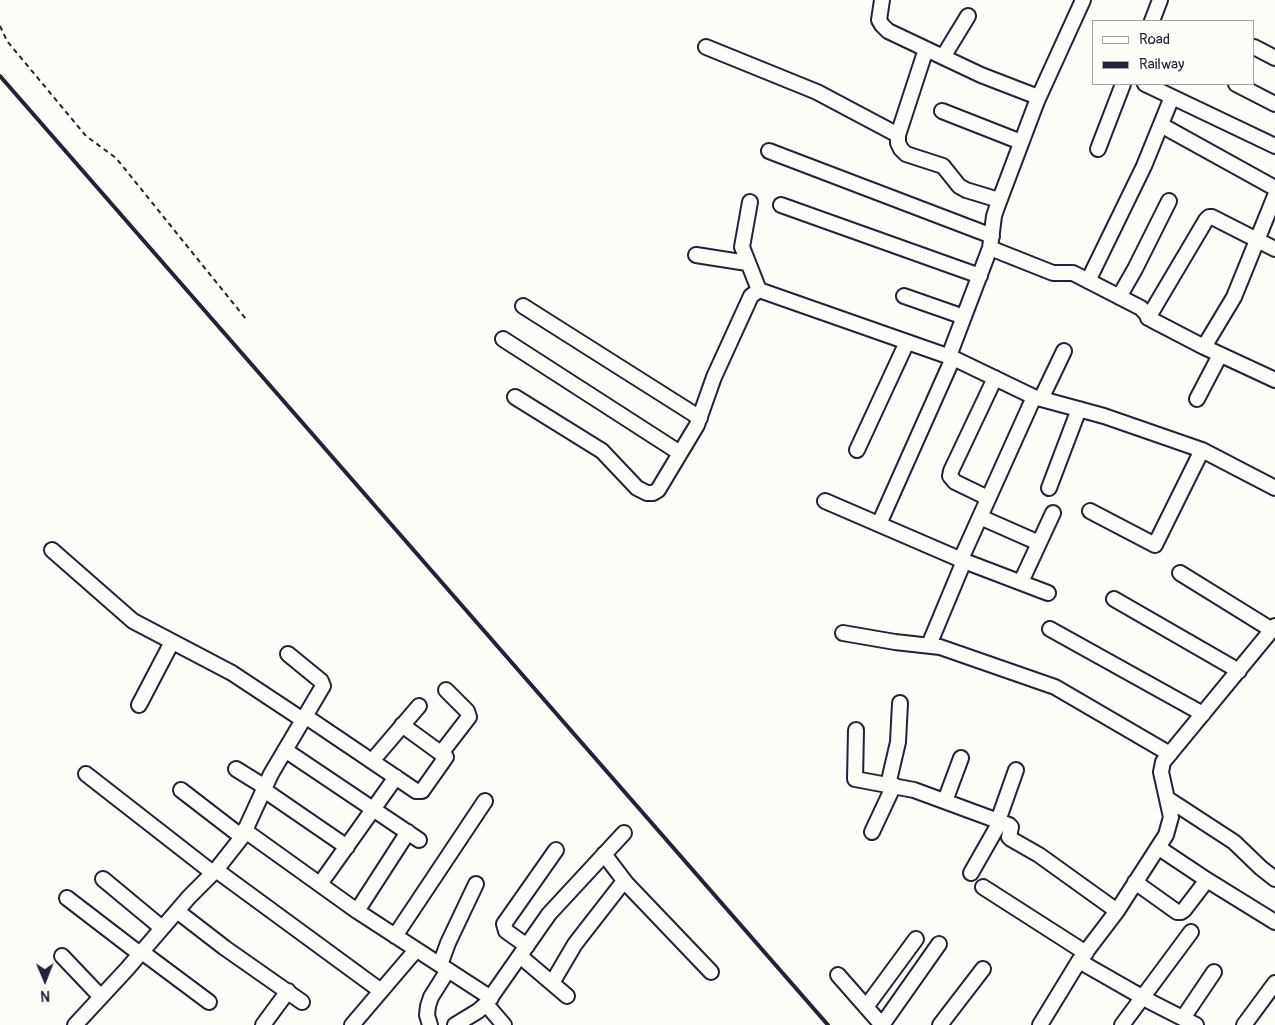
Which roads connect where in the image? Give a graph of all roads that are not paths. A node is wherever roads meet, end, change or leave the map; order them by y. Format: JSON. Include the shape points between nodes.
{"nodes":[{"id":1,"x":882,"y":0,"type":"edge"},
{"id":2,"x":1083,"y":0,"type":"edge"},
{"id":3,"x":1160,"y":0,"type":"edge"},
{"id":4,"x":968,"y":16,"type":"dead end"},
{"id":5,"x":1152,"y":20,"type":"edge"},
{"id":6,"x":706,"y":47,"type":"dead end"},
{"id":7,"x":1255,"y":48,"type":"edge"},
{"id":8,"x":926,"y":49,"type":"junction"},
{"id":9,"x":944,"y":57,"type":"junction"},
{"id":10,"x":1275,"y":58,"type":"edge"},
{"id":11,"x":1123,"y":85,"type":"edge"},
{"id":12,"x":1147,"y":85,"type":"edge"},
{"id":13,"x":1238,"y":85,"type":"edge"},
{"id":14,"x":1172,"y":97,"type":"junction"},
{"id":15,"x":1038,"y":98,"type":"junction"},
{"id":16,"x":1275,"y":104,"type":"edge"},
{"id":17,"x":942,"y":111,"type":"dead end"},
{"id":18,"x":1160,"y":125,"type":"junction"},
{"id":19,"x":898,"y":135,"type":"junction"},
{"id":20,"x":1021,"y":142,"type":"junction"},
{"id":21,"x":1275,"y":146,"type":"edge"},
{"id":22,"x":1098,"y":149,"type":"dead end"},
{"id":23,"x":769,"y":151,"type":"dead end"},
{"id":24,"x":1275,"y":188,"type":"edge"},
{"id":25,"x":1275,"y":196,"type":"edge"},
{"id":26,"x":999,"y":200,"type":"junction"},
{"id":27,"x":1169,"y":200,"type":"dead end"},
{"id":28,"x":750,"y":202,"type":"dead end"},
{"id":29,"x":781,"y":205,"type":"dead end"},
{"id":30,"x":1258,"y":239,"type":"junction"},
{"id":31,"x":991,"y":242,"type":"junction"},
{"id":32,"x":1275,"y":249,"type":"edge"},
{"id":33,"x":696,"y":255,"type":"dead end"},
{"id":34,"x":747,"y":263,"type":"junction"},
{"id":35,"x":980,"y":276,"type":"junction"},
{"id":36,"x":1088,"y":281,"type":"junction"},
{"id":37,"x":759,"y":290,"type":"junction"},
{"id":38,"x":904,"y":296,"type":"dead end"},
{"id":39,"x":1119,"y":297,"type":"junction"},
{"id":40,"x":524,"y":306,"type":"dead end"},
{"id":41,"x":964,"y":317,"type":"junction"},
{"id":42,"x":1148,"y":318,"type":"junction"},
{"id":43,"x":503,"y":339,"type":"dead end"},
{"id":44,"x":908,"y":342,"type":"junction"},
{"id":45,"x":1204,"y":347,"type":"junction"},
{"id":46,"x":1064,"y":351,"type":"dead end"},
{"id":47,"x":1220,"y":355,"type":"junction"},
{"id":48,"x":951,"y":357,"type":"junction"},
{"id":49,"x":995,"y":378,"type":"junction"},
{"id":50,"x":1275,"y":380,"type":"edge"},
{"id":51,"x":515,"y":396,"type":"dead end"},
{"id":52,"x":1037,"y":398,"type":"junction"},
{"id":53,"x":1197,"y":399,"type":"dead end"},
{"id":54,"x":1079,"y":409,"type":"junction"},
{"id":55,"x":700,"y":418,"type":"junction"},
{"id":56,"x":857,"y":450,"type":"dead end"},
{"id":57,"x":1202,"y":450,"type":"junction"},
{"id":58,"x":680,"y":453,"type":"junction"},
{"id":59,"x":1049,"y":488,"type":"dead end"},
{"id":60,"x":1275,"y":488,"type":"edge"},
{"id":61,"x":988,"y":498,"type":"junction"},
{"id":62,"x":825,"y":501,"type":"dead end"},
{"id":63,"x":1090,"y":511,"type":"dead end"},
{"id":64,"x":1052,"y":513,"type":"dead end"},
{"id":65,"x":980,"y":517,"type":"junction"},
{"id":66,"x":879,"y":524,"type":"junction"},
{"id":67,"x":1039,"y":543,"type":"junction"},
{"id":68,"x":52,"y":550,"type":"dead end"},
{"id":69,"x":963,"y":560,"type":"junction"},
{"id":70,"x":1180,"y":573,"type":"dead end"},
{"id":71,"x":1021,"y":582,"type":"junction"},
{"id":72,"x":1048,"y":592,"type":"dead end"},
{"id":73,"x":1114,"y":599,"type":"dead end"},
{"id":74,"x":1274,"y":628,"type":"edge"},
{"id":75,"x":1050,"y":629,"type":"dead end"},
{"id":76,"x":843,"y":633,"type":"dead end"},
{"id":77,"x":172,"y":642,"type":"junction"},
{"id":78,"x":929,"y":645,"type":"junction"},
{"id":79,"x":288,"y":654,"type":"dead end"},
{"id":80,"x":1239,"y":670,"type":"junction"},
{"id":81,"x":446,"y":690,"type":"dead end"},
{"id":82,"x":900,"y":703,"type":"dead end"},
{"id":83,"x":139,"y":704,"type":"dead end"},
{"id":84,"x":419,"y":706,"type":"dead end"},
{"id":85,"x":1203,"y":714,"type":"junction"},
{"id":86,"x":304,"y":718,"type":"junction"},
{"id":87,"x":402,"y":725,"type":"junction"},
{"id":88,"x":856,"y":730,"type":"dead end"},
{"id":89,"x":285,"y":750,"type":"junction"},
{"id":90,"x":442,"y":752,"type":"junction"},
{"id":91,"x":1170,"y":754,"type":"junction"},
{"id":92,"x":961,"y":758,"type":"dead end"},
{"id":93,"x":372,"y":761,"type":"junction"},
{"id":94,"x":236,"y":769,"type":"dead end"},
{"id":95,"x":1016,"y":770,"type":"dead end"},
{"id":96,"x":86,"y":774,"type":"dead end"},
{"id":97,"x":396,"y":777,"type":"junction"},
{"id":98,"x":891,"y":785,"type":"junction"},
{"id":99,"x":264,"y":788,"type":"junction"},
{"id":100,"x":181,"y":790,"type":"dead end"},
{"id":101,"x":1168,"y":799,"type":"junction"},
{"id":102,"x":485,"y":801,"type":"dead end"},
{"id":103,"x":945,"y":801,"type":"junction"},
{"id":104,"x":374,"y":810,"type":"junction"},
{"id":105,"x":999,"y":821,"type":"junction"},
{"id":106,"x":624,"y":832,"type":"dead end"},
{"id":107,"x":872,"y":832,"type":"dead end"},
{"id":108,"x":243,"y":833,"type":"junction"},
{"id":109,"x":347,"y":847,"type":"junction"},
{"id":110,"x":1159,"y":848,"type":"junction"},
{"id":111,"x":556,"y":850,"type":"dead end"},
{"id":112,"x":604,"y":854,"type":"junction"},
{"id":113,"x":215,"y":872,"type":"junction"},
{"id":114,"x":971,"y":873,"type":"dead end"},
{"id":115,"x":103,"y":879,"type":"dead end"},
{"id":116,"x":1275,"y":879,"type":"edge"},
{"id":117,"x":1206,"y":880,"type":"junction"},
{"id":118,"x":624,"y":881,"type":"junction"},
{"id":119,"x":1136,"y":882,"type":"junction"},
{"id":120,"x":320,"y":884,"type":"junction"},
{"id":121,"x":476,"y":884,"type":"dead end"},
{"id":122,"x":983,"y":887,"type":"dead end"},
{"id":123,"x":67,"y":898,"type":"dead end"},
{"id":124,"x":177,"y":911,"type":"junction"},
{"id":125,"x":357,"y":911,"type":"junction"},
{"id":126,"x":1117,"y":911,"type":"junction"},
{"id":127,"x":1275,"y":922,"type":"edge"},
{"id":128,"x":162,"y":928,"type":"junction"},
{"id":129,"x":1191,"y":932,"type":"dead end"},
{"id":130,"x":395,"y":936,"type":"junction"},
{"id":131,"x":916,"y":939,"type":"dead end"},
{"id":132,"x":939,"y":944,"type":"dead end"},
{"id":133,"x":416,"y":950,"type":"junction"},
{"id":134,"x":523,"y":951,"type":"junction"},
{"id":135,"x":141,"y":953,"type":"junction"},
{"id":136,"x":62,"y":956,"type":"dead end"},
{"id":137,"x":1083,"y":957,"type":"junction"},
{"id":138,"x":444,"y":968,"type":"junction"},
{"id":139,"x":983,"y":969,"type":"dead end"},
{"id":140,"x":711,"y":972,"type":"dead end"},
{"id":141,"x":1214,"y":972,"type":"dead end"},
{"id":142,"x":838,"y":975,"type":"dead end"},
{"id":143,"x":552,"y":983,"type":"junction"},
{"id":144,"x":1275,"y":983,"type":"edge"},
{"id":145,"x":381,"y":991,"type":"junction"},
{"id":146,"x":288,"y":992,"type":"junction"},
{"id":147,"x":567,"y":996,"type":"dead end"},
{"id":148,"x":101,"y":997,"type":"junction"},
{"id":149,"x":1142,"y":998,"type":"junction"},
{"id":150,"x":489,"y":1001,"type":"junction"},
{"id":151,"x":209,"y":1002,"type":"dead end"},
{"id":152,"x":302,"y":1002,"type":"dead end"},
{"id":153,"x":866,"y":1007,"type":"junction"},
{"id":154,"x":1183,"y":1018,"type":"junction"},
{"id":155,"x":1129,"y":1023,"type":"edge"},
{"id":156,"x":75,"y":1025,"type":"edge"},
{"id":157,"x":263,"y":1025,"type":"edge"},
{"id":158,"x":352,"y":1025,"type":"edge"},
{"id":159,"x":430,"y":1025,"type":"edge"},
{"id":160,"x":455,"y":1025,"type":"edge"},
{"id":161,"x":504,"y":1025,"type":"edge"},
{"id":162,"x":882,"y":1025,"type":"edge"},
{"id":163,"x":940,"y":1025,"type":"edge"},
{"id":164,"x":1040,"y":1025,"type":"edge"},
{"id":165,"x":1196,"y":1025,"type":"edge"},
{"id":166,"x":1244,"y":1025,"type":"edge"}],
"edges":[{"from":1,"to":8,"type":"street","via":[[882,25]]},
{"from":2,"to":15,"type":"street"},
{"from":3,"to":5,"type":"street"},
{"from":4,"to":9,"type":"street"},
{"from":6,"to":19,"type":"street","via":[[817,92]]},
{"from":7,"to":10,"type":"street"},
{"from":8,"to":9,"type":"street"},
{"from":8,"to":19,"type":"street"},
{"from":9,"to":15,"type":"street"},
{"from":11,"to":22,"type":"street"},
{"from":12,"to":14,"type":"street"},
{"from":13,"to":16,"type":"street"},
{"from":14,"to":18,"type":"street"},
{"from":14,"to":21,"type":"street"},
{"from":15,"to":20,"type":"street"},
{"from":17,"to":20,"type":"street"},
{"from":18,"to":24,"type":"street"},
{"from":18,"to":36,"type":"street","via":[[1144,166]]},
{"from":19,"to":26,"type":"street","via":[[898,143],[906,154],[943,166],[966,190]]},
{"from":20,"to":26,"type":"street"},
{"from":23,"to":31,"type":"street"},
{"from":25,"to":30,"type":"street"},
{"from":26,"to":31,"type":"street"},
{"from":27,"to":39,"type":"street"},
{"from":28,"to":34,"type":"street","via":[[742,247]]},
{"from":29,"to":35,"type":"street"},
{"from":30,"to":32,"type":"street"},
{"from":30,"to":42,"type":"street","via":[[1212,217],[1206,220]]},
{"from":30,"to":45,"type":"street","via":[[1234,297]]},
{"from":31,"to":35,"type":"street"},
{"from":31,"to":36,"type":"street","via":[[1053,273],[1072,273]]},
{"from":33,"to":34,"type":"street"},
{"from":34,"to":37,"type":"street"},
{"from":35,"to":41,"type":"street"},
{"from":36,"to":39,"type":"street"},
{"from":37,"to":44,"type":"street"},
{"from":37,"to":55,"type":"street","via":[[751,296],[714,378]]},
{"from":38,"to":41,"type":"street"},
{"from":39,"to":42,"type":"street","via":[[1141,308]]},
{"from":40,"to":55,"type":"street"},
{"from":41,"to":48,"type":"street"},
{"from":42,"to":45,"type":"street"},
{"from":43,"to":58,"type":"street"},
{"from":44,"to":48,"type":"street"},
{"from":44,"to":56,"type":"street"},
{"from":45,"to":47,"type":"street"},
{"from":46,"to":52,"type":"street"},
{"from":47,"to":50,"type":"street"},
{"from":47,"to":53,"type":"street"},
{"from":48,"to":49,"type":"street"},
{"from":48,"to":66,"type":"street"},
{"from":49,"to":52,"type":"street"},
{"from":49,"to":61,"type":"street","via":[[950,476],[955,482]]},
{"from":51,"to":58,"type":"street","via":[[602,451],[637,488],[647,493],[658,490]]},
{"from":52,"to":54,"type":"street"},
{"from":52,"to":61,"type":"street"},
{"from":54,"to":57,"type":"street"},
{"from":54,"to":59,"type":"street"},
{"from":55,"to":58,"type":"street"},
{"from":57,"to":60,"type":"street"},
{"from":57,"to":63,"type":"street","via":[[1155,545]]},
{"from":61,"to":65,"type":"street"},
{"from":62,"to":66,"type":"street"},
{"from":64,"to":67,"type":"street"},
{"from":65,"to":67,"type":"street"},
{"from":65,"to":69,"type":"street"},
{"from":66,"to":69,"type":"street"},
{"from":67,"to":71,"type":"street"},
{"from":68,"to":77,"type":"street","via":[[133,621]]},
{"from":69,"to":71,"type":"street"},
{"from":69,"to":78,"type":"street"},
{"from":70,"to":74,"type":"street"},
{"from":71,"to":72,"type":"street"},
{"from":73,"to":80,"type":"street"},
{"from":74,"to":80,"type":"street"},
{"from":75,"to":85,"type":"street"},
{"from":76,"to":78,"type":"street"},
{"from":77,"to":83,"type":"street"},
{"from":77,"to":86,"type":"street","via":[[232,673]]},
{"from":78,"to":91,"type":"street","via":[[950,649],[1055,687]]},
{"from":79,"to":86,"type":"street","via":[[322,683]]},
{"from":80,"to":85,"type":"street"},
{"from":81,"to":90,"type":"street","via":[[467,710],[469,717]]},
{"from":82,"to":98,"type":"street"},
{"from":84,"to":87,"type":"street"},
{"from":85,"to":91,"type":"street"},
{"from":86,"to":89,"type":"street"},
{"from":86,"to":93,"type":"street"},
{"from":87,"to":90,"type":"street"},
{"from":87,"to":93,"type":"street"},
{"from":88,"to":98,"type":"street","via":[[855,779]]},
{"from":89,"to":99,"type":"street"},
{"from":89,"to":104,"type":"street"},
{"from":90,"to":97,"type":"street","via":[[445,759],[422,791],[416,791]]},
{"from":91,"to":101,"type":"street","via":[[1163,762],[1161,772]]},
{"from":92,"to":103,"type":"street"},
{"from":93,"to":97,"type":"street"},
{"from":94,"to":99,"type":"street"},
{"from":95,"to":105,"type":"street"},
{"from":96,"to":113,"type":"street"},
{"from":97,"to":104,"type":"street"},
{"from":98,"to":103,"type":"street"},
{"from":98,"to":107,"type":"street"},
{"from":99,"to":108,"type":"street"},
{"from":99,"to":109,"type":"street"},
{"from":100,"to":108,"type":"street"},
{"from":101,"to":110,"type":"street","via":[[1171,817]]},
{"from":101,"to":116,"type":"street","via":[[1234,842]]},
{"from":102,"to":130,"type":"street"},
{"from":103,"to":105,"type":"street"},
{"from":104,"to":109,"type":"street"},
{"from":104,"to":125,"type":"street","via":[[413,836]]},
{"from":105,"to":114,"type":"street"},
{"from":105,"to":126,"type":"street","via":[[1011,827],[1011,839]]},
{"from":106,"to":112,"type":"street"},
{"from":108,"to":113,"type":"street"},
{"from":108,"to":120,"type":"street"},
{"from":109,"to":120,"type":"street"},
{"from":110,"to":117,"type":"street"},
{"from":110,"to":119,"type":"street"},
{"from":111,"to":134,"type":"street","via":[[504,924]]},
{"from":112,"to":118,"type":"street"},
{"from":112,"to":134,"type":"street","via":[[557,904]]},
{"from":113,"to":124,"type":"street"},
{"from":113,"to":145,"type":"street"},
{"from":115,"to":128,"type":"street"},
{"from":117,"to":119,"type":"street","via":[[1180,912]]},
{"from":117,"to":127,"type":"street"},
{"from":118,"to":140,"type":"street"},
{"from":118,"to":143,"type":"street","via":[[575,944]]},
{"from":119,"to":126,"type":"street"},
{"from":120,"to":125,"type":"street"},
{"from":121,"to":138,"type":"street","via":[[448,944]]},
{"from":122,"to":137,"type":"street"},
{"from":123,"to":135,"type":"street"},
{"from":124,"to":128,"type":"street"},
{"from":124,"to":146,"type":"street"},
{"from":125,"to":130,"type":"street"},
{"from":126,"to":137,"type":"street"},
{"from":128,"to":135,"type":"street"},
{"from":129,"to":149,"type":"street"},
{"from":130,"to":133,"type":"street"},
{"from":131,"to":153,"type":"street"},
{"from":132,"to":162,"type":"street"},
{"from":133,"to":138,"type":"street"},
{"from":133,"to":145,"type":"street"},
{"from":134,"to":143,"type":"street"},
{"from":134,"to":150,"type":"street"},
{"from":135,"to":148,"type":"street"},
{"from":135,"to":151,"type":"street"},
{"from":136,"to":148,"type":"street"},
{"from":137,"to":149,"type":"street"},
{"from":137,"to":164,"type":"street"},
{"from":138,"to":150,"type":"street"},
{"from":138,"to":159,"type":"street","via":[[428,1006]]},
{"from":139,"to":163,"type":"street"},
{"from":141,"to":154,"type":"street"},
{"from":142,"to":153,"type":"street"},
{"from":143,"to":147,"type":"street"},
{"from":144,"to":166,"type":"street"},
{"from":145,"to":158,"type":"street"},
{"from":146,"to":152,"type":"street"},
{"from":146,"to":157,"type":"street"},
{"from":148,"to":156,"type":"street"},
{"from":149,"to":154,"type":"street"},
{"from":149,"to":155,"type":"street"},
{"from":150,"to":160,"type":"street"},
{"from":150,"to":161,"type":"street"},
{"from":153,"to":162,"type":"street"},
{"from":154,"to":165,"type":"street"}]}
